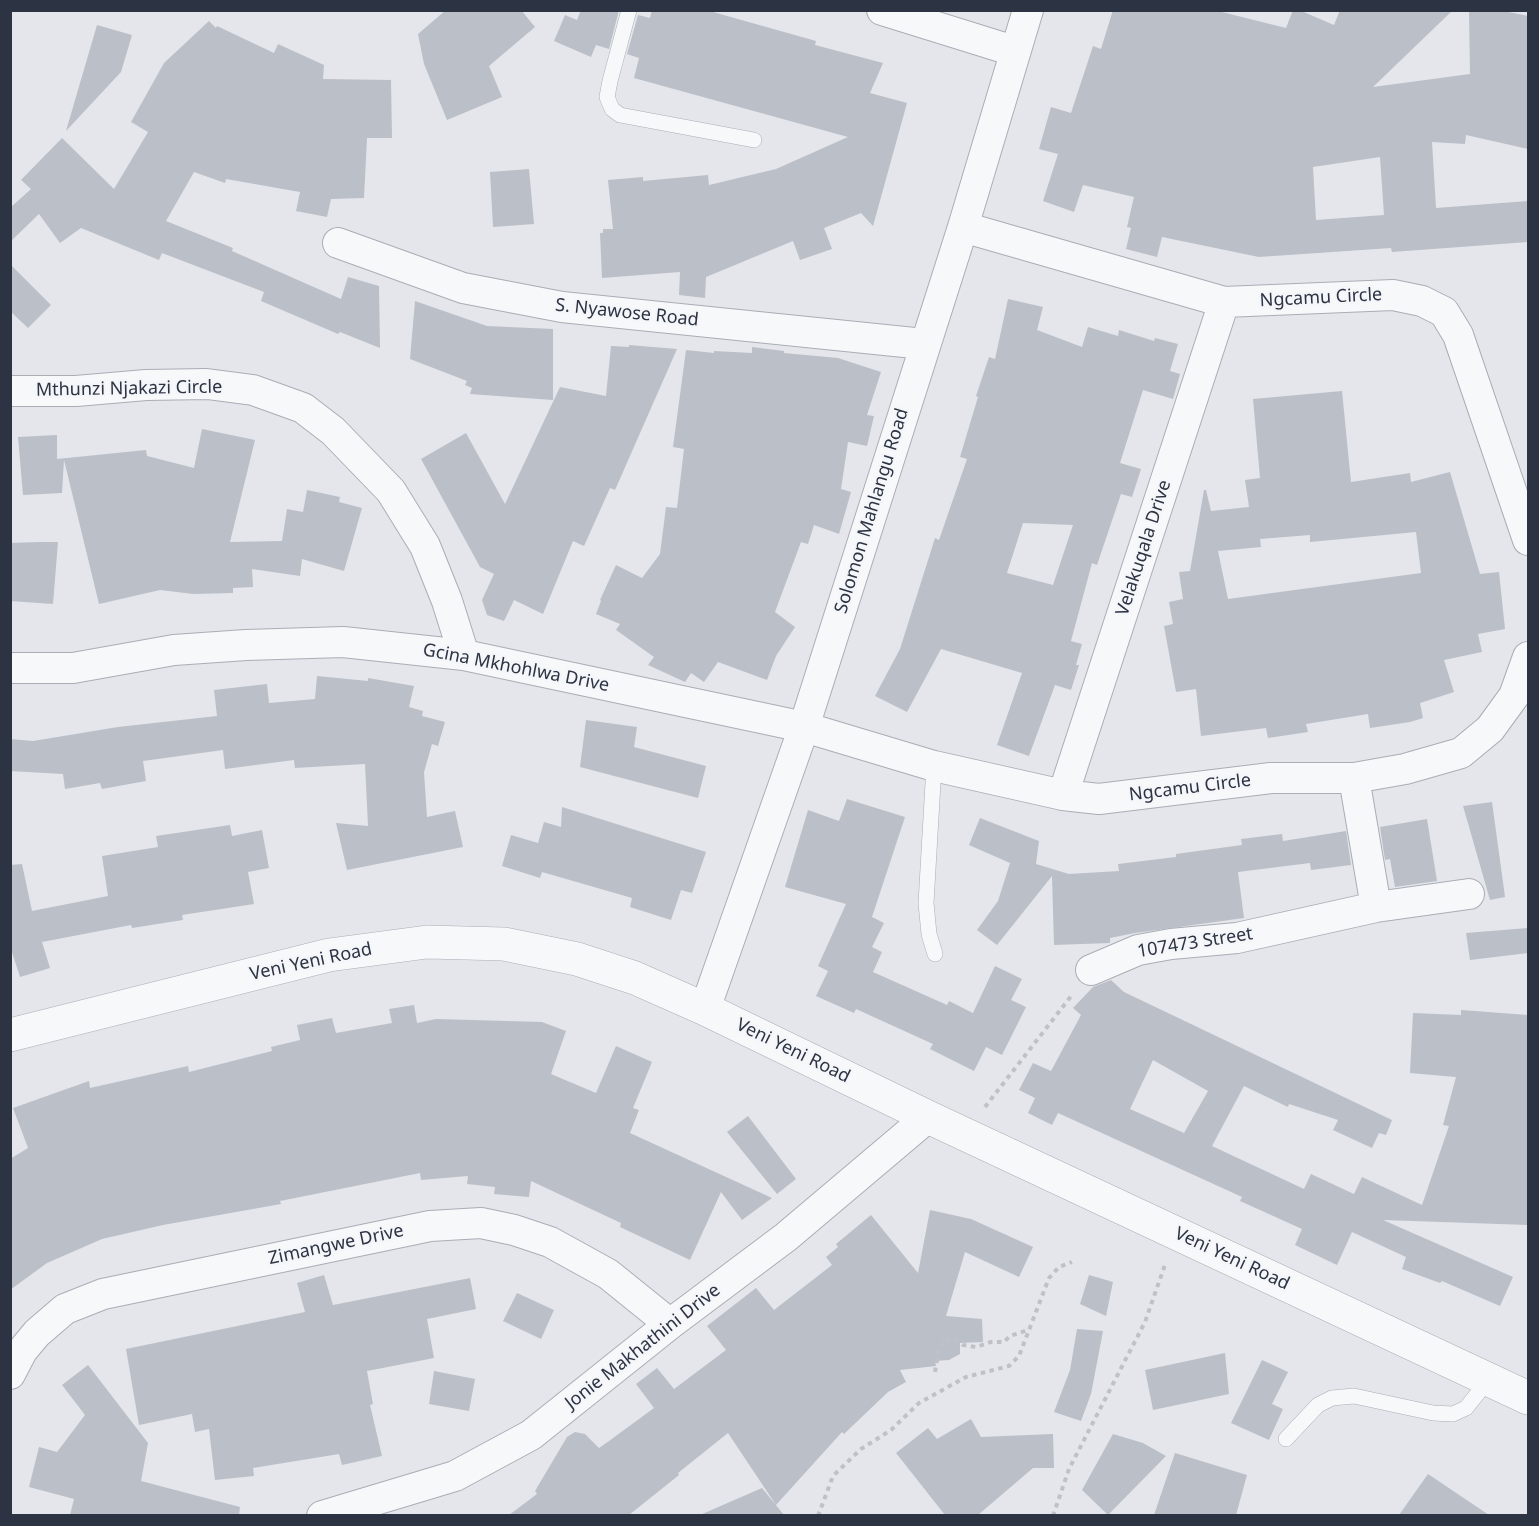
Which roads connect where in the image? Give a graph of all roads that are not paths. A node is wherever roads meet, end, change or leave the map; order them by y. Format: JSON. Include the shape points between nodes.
{"nodes":[{"id":1,"x":630,"y":10,"type":"edge"},
{"id":2,"x":882,"y":10,"type":"edge"},
{"id":3,"x":1028,"y":10,"type":"edge"},
{"id":4,"x":1014,"y":51,"type":"junction"},
{"id":5,"x":754,"y":140,"type":"dead end"},
{"id":6,"x":963,"y":227,"type":"junction"},
{"id":7,"x":338,"y":243,"type":"dead end"},
{"id":8,"x":1224,"y":302,"type":"junction"},
{"id":9,"x":924,"y":344,"type":"junction"},
{"id":10,"x":10,"y":391,"type":"edge"},
{"id":11,"x":1528,"y":540,"type":"edge"},
{"id":12,"x":464,"y":655,"type":"junction"},
{"id":13,"x":1528,"y":657,"type":"edge"},
{"id":14,"x":10,"y":668,"type":"edge"},
{"id":15,"x":804,"y":727,"type":"junction"},
{"id":16,"x":934,"y":766,"type":"junction"},
{"id":17,"x":1354,"y":778,"type":"junction"},
{"id":18,"x":1063,"y":795,"type":"junction"},
{"id":19,"x":1469,"y":894,"type":"dead end"},
{"id":20,"x":1376,"y":908,"type":"junction"},
{"id":21,"x":935,"y":954,"type":"dead end"},
{"id":22,"x":1091,"y":970,"type":"road end"},
{"id":23,"x":705,"y":1009,"type":"junction"},
{"id":24,"x":10,"y":1035,"type":"edge"},
{"id":25,"x":928,"y":1117,"type":"junction"},
{"id":26,"x":670,"y":1324,"type":"junction"},
{"id":27,"x":10,"y":1374,"type":"edge"},
{"id":28,"x":1489,"y":1379,"type":"junction"},
{"id":29,"x":1528,"y":1398,"type":"edge"},
{"id":30,"x":1286,"y":1439,"type":"dead end"},
{"id":31,"x":322,"y":1515,"type":"edge"}],
"edges":[{"from":1,"to":5,"type":"lane","via":[[610,81],[608,97],[612,109],[620,115]]},
{"from":2,"to":4,"type":"street"},
{"from":3,"to":4,"type":"street","name":"Solomon Mahlangu Road"},
{"from":4,"to":6,"type":"street","name":"Solomon Mahlangu Road"},
{"from":6,"to":8,"type":"street","name":"Ngcamu Circle"},
{"from":6,"to":9,"type":"street","name":"Solomon Mahlangu Road"},
{"from":7,"to":9,"type":"street","name":"S. Nyawose Road","via":[[463,288],[562,307]]},
{"from":8,"to":11,"type":"street","name":"Ngcamu Circle","via":[[1393,295],[1422,301],[1444,312],[1458,335]]},
{"from":8,"to":18,"type":"street","name":"Velakuqala Drive"},
{"from":9,"to":15,"type":"street","name":"Solomon Mahlangu Road"},
{"from":10,"to":12,"type":"street","name":"Mthunzi Njakazi Circle","via":[[207,384],[253,390],[303,408],[333,431],[392,491],[425,546]]},
{"from":12,"to":14,"type":"street","name":"Gcina Mkhohlwa Drive","via":[[343,642],[174,650],[73,668]]},
{"from":12,"to":15,"type":"street","name":"Gcina Mkhohlwa Drive"},
{"from":13,"to":17,"type":"street","name":"Ngcamu Circle","via":[[1514,696],[1490,729],[1461,753]]},
{"from":15,"to":16,"type":"street","name":"Ngcamu Circle"},
{"from":15,"to":23,"type":"street","name":"Solomon Mahlangu Road"},
{"from":16,"to":18,"type":"street","name":"Ngcamu Circle"},
{"from":16,"to":21,"type":"lane","via":[[926,903]]},
{"from":17,"to":18,"type":"street","name":"Ngcamu Circle","via":[[1271,778],[1099,799]]},
{"from":17,"to":20,"type":"street"},
{"from":19,"to":20,"type":"street","name":"107473 Street"},
{"from":20,"to":22,"type":"street","name":"107473 Street","via":[[1237,938],[1138,950]]},
{"from":23,"to":24,"type":"street","name":"Veni Yeni Road","via":[[635,978],[577,959],[504,944],[427,942],[329,955]]},
{"from":23,"to":25,"type":"street","name":"Veni Yeni Road"},
{"from":25,"to":26,"type":"street","name":"Jonie Makhathini Drive","via":[[786,1237]]},
{"from":25,"to":28,"type":"street","name":"Veni Yeni Road"},
{"from":26,"to":27,"type":"street","name":"Zimangwe Drive","via":[[608,1274],[550,1242],[481,1223],[430,1226],[103,1294],[65,1309],[37,1333]]},
{"from":26,"to":31,"type":"street","name":"Jonie Makhathini Drive","via":[[531,1435],[455,1476]]},
{"from":28,"to":29,"type":"street","name":"Veni Yeni Road"},
{"from":28,"to":30,"type":"lane","via":[[1466,1408],[1453,1414],[1354,1396],[1332,1398],[1318,1405]]}]}
